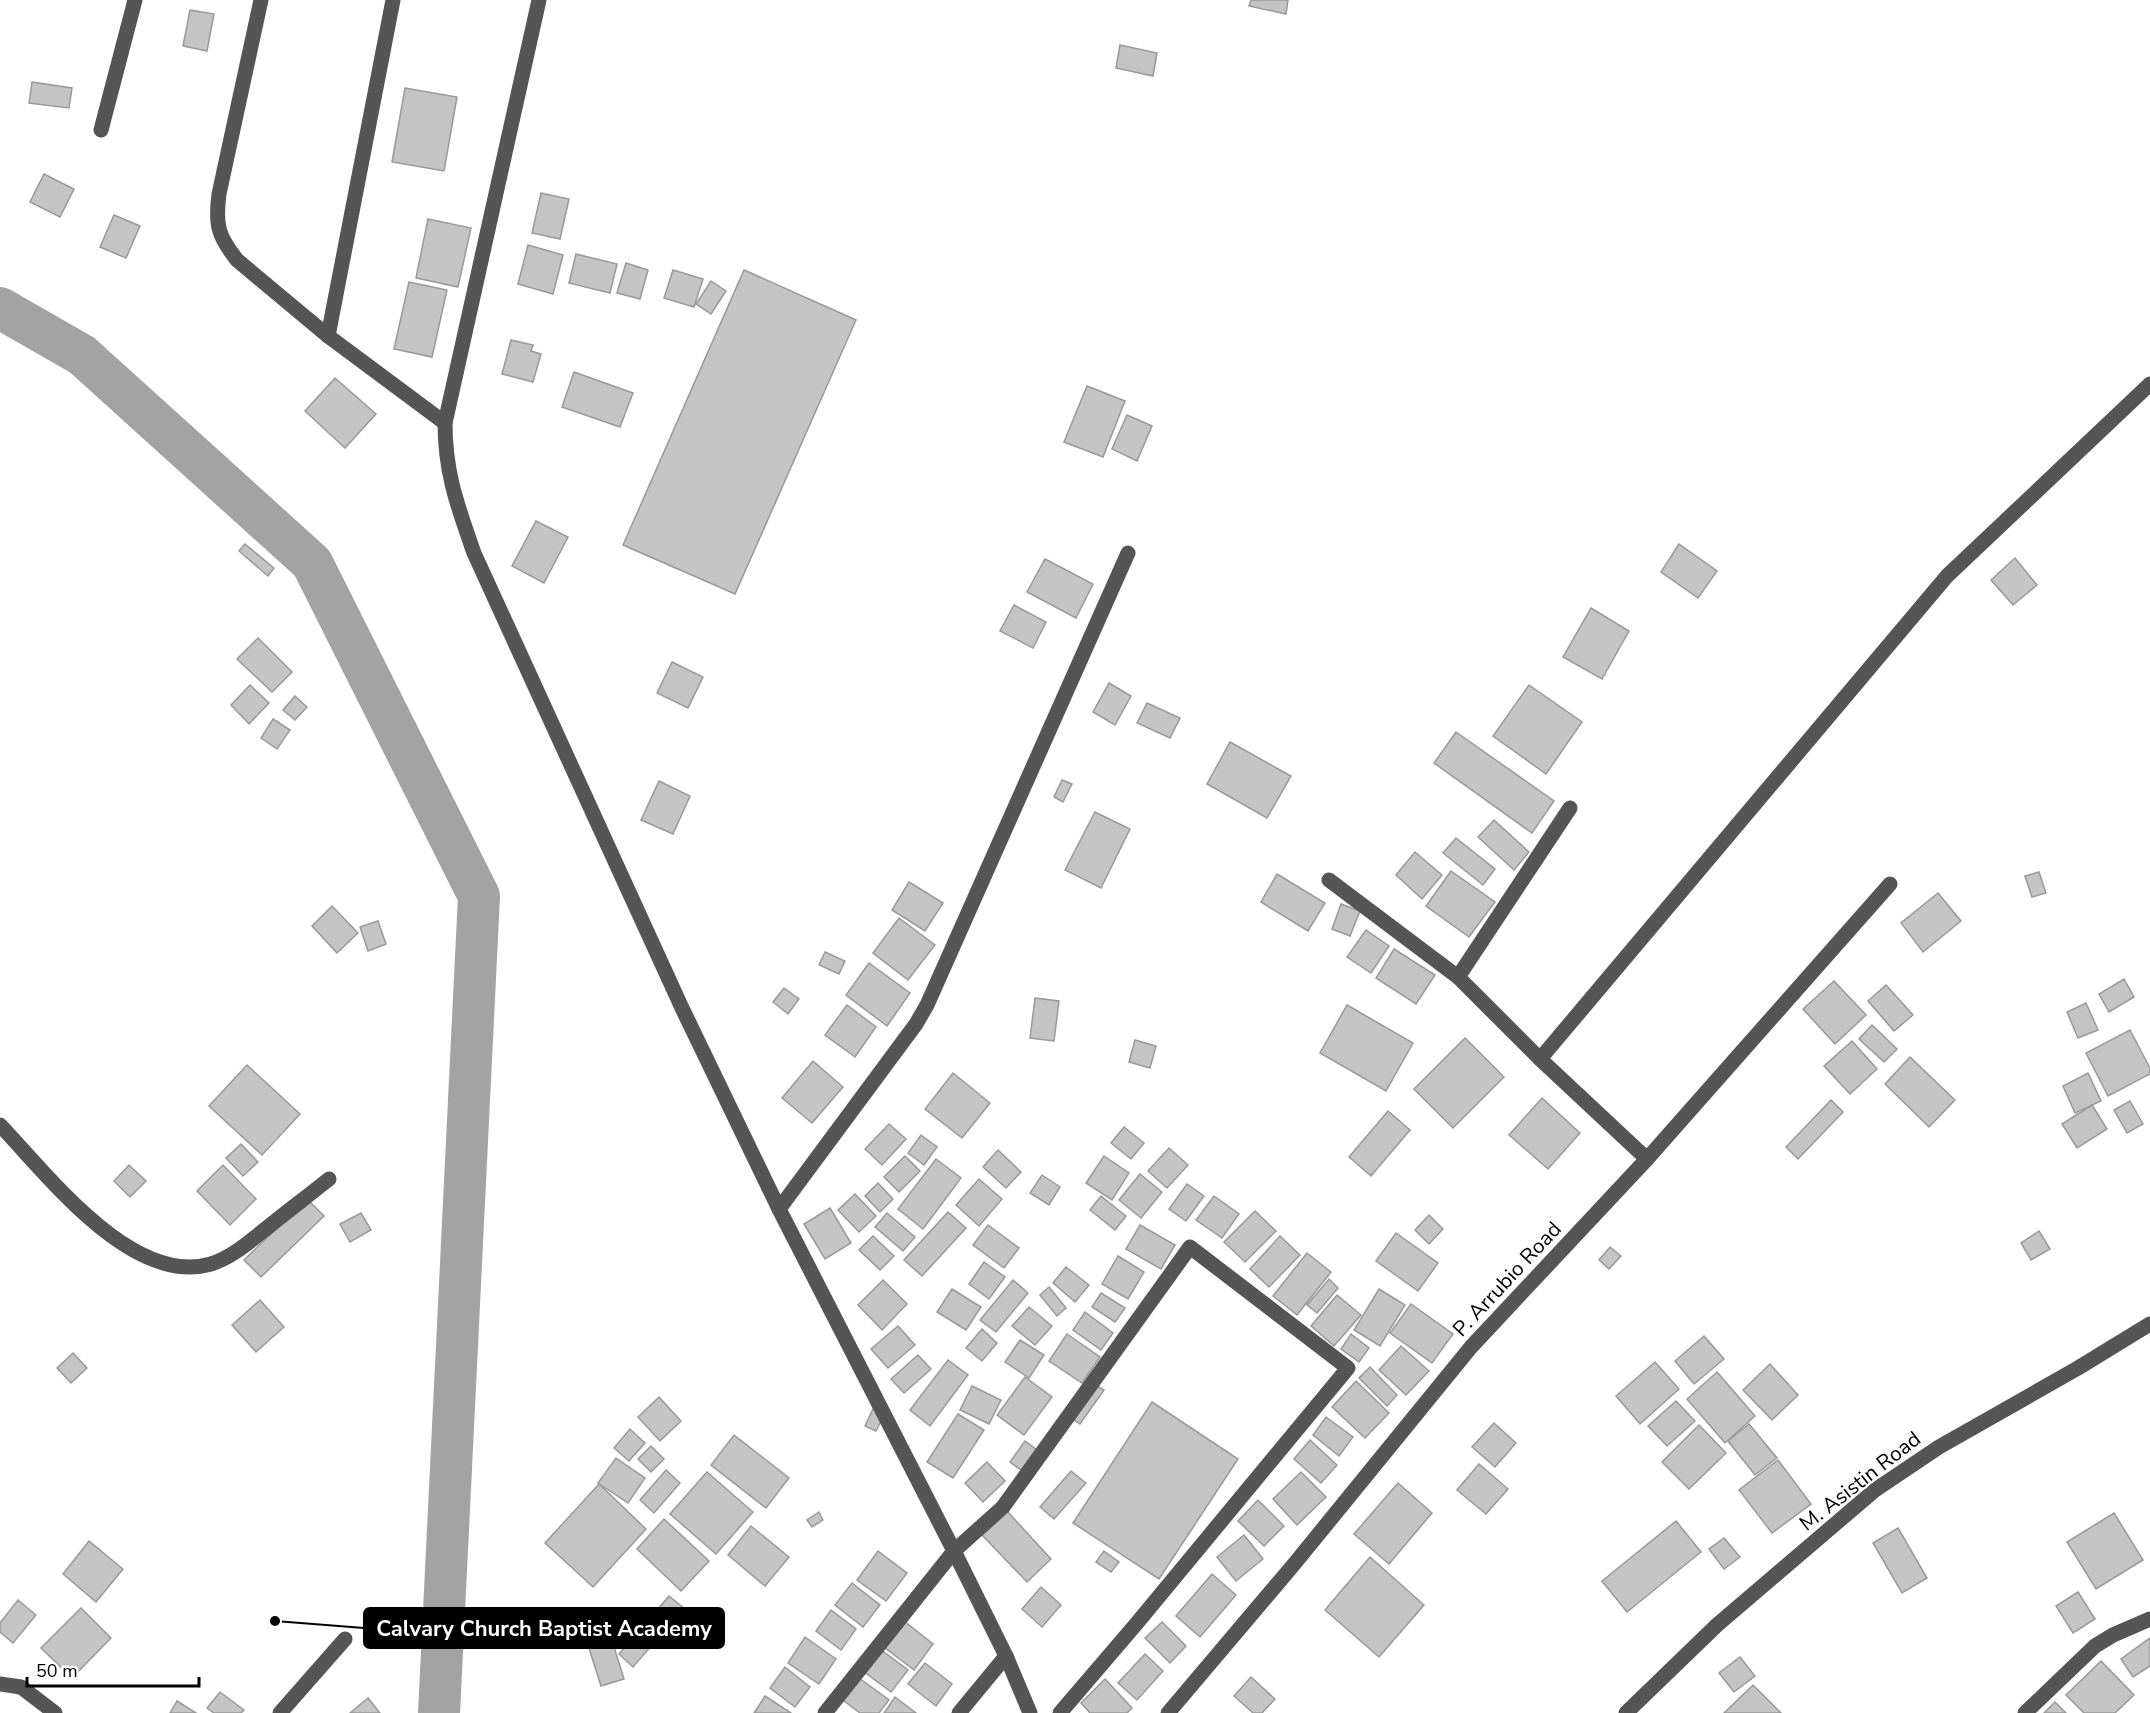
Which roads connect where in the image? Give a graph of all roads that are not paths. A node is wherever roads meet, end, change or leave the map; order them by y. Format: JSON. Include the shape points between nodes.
{"nodes":[{"id":1,"x":135,"y":0,"type":"edge"},
{"id":2,"x":261,"y":0,"type":"edge"},
{"id":3,"x":393,"y":0,"type":"edge"},
{"id":4,"x":539,"y":0,"type":"edge"},
{"id":5,"x":101,"y":130,"type":"dead end"},
{"id":6,"x":328,"y":336,"type":"junction"},
{"id":7,"x":2150,"y":384,"type":"edge"},
{"id":8,"x":445,"y":423,"type":"junction"},
{"id":9,"x":1128,"y":553,"type":"dead end"},
{"id":10,"x":1570,"y":808,"type":"dead end"},
{"id":11,"x":1329,"y":880,"type":"dead end"},
{"id":12,"x":1890,"y":884,"type":"dead end"},
{"id":13,"x":1458,"y":977,"type":"junction"},
{"id":14,"x":1540,"y":1059,"type":"junction"},
{"id":15,"x":0,"y":1125,"type":"edge"},
{"id":16,"x":1647,"y":1159,"type":"junction"},
{"id":17,"x":329,"y":1179,"type":"dead end"},
{"id":18,"x":779,"y":1209,"type":"junction"},
{"id":19,"x":2150,"y":1324,"type":"edge"},
{"id":20,"x":954,"y":1551,"type":"junction"},
{"id":21,"x":2150,"y":1619,"type":"edge"},
{"id":22,"x":345,"y":1639,"type":"dead end"},
{"id":23,"x":1006,"y":1656,"type":"junction"},
{"id":24,"x":0,"y":1684,"type":"edge"},
{"id":25,"x":55,"y":1713,"type":"edge"},
{"id":26,"x":280,"y":1713,"type":"edge"},
{"id":27,"x":825,"y":1713,"type":"edge"},
{"id":28,"x":958,"y":1713,"type":"edge"},
{"id":29,"x":1030,"y":1713,"type":"edge"},
{"id":30,"x":1060,"y":1713,"type":"edge"},
{"id":31,"x":1168,"y":1713,"type":"edge"},
{"id":32,"x":1626,"y":1713,"type":"edge"},
{"id":33,"x":2025,"y":1713,"type":"edge"}],
"edges":[{"from":1,"to":5,"type":"street"},
{"from":2,"to":6,"type":"street","via":[[219,194],[218,231],[237,260]]},
{"from":3,"to":6,"type":"street"},
{"from":4,"to":8,"type":"street"},
{"from":6,"to":8,"type":"street"},
{"from":7,"to":14,"type":"street","via":[[1947,576]]},
{"from":8,"to":18,"type":"street","via":[[450,482],[474,553],[682,1008]]},
{"from":9,"to":18,"type":"street","via":[[927,1005]]},
{"from":10,"to":13,"type":"street"},
{"from":11,"to":13,"type":"street"},
{"from":12,"to":16,"type":"street","name":"P. Arrubio Road"},
{"from":13,"to":14,"type":"street"},
{"from":14,"to":16,"type":"street"},
{"from":15,"to":17,"type":"street","via":[[110,1236],[139,1254],[167,1264],[211,1264],[236,1252]]},
{"from":16,"to":31,"type":"street","name":"P. Arrubio Road","via":[[1471,1347]]},
{"from":18,"to":20,"type":"street"},
{"from":19,"to":32,"type":"street","name":"M. Asistin Road","via":[[1939,1447],[1875,1490],[1717,1625]]},
{"from":20,"to":23,"type":"street"},
{"from":20,"to":27,"type":"street"},
{"from":20,"to":30,"type":"street","via":[[992,1520],[1009,1500],[1190,1247],[1348,1368]]},
{"from":21,"to":33,"type":"street","via":[[2095,1646]]},
{"from":22,"to":26,"type":"street"},
{"from":23,"to":28,"type":"street"},
{"from":23,"to":29,"type":"street"},
{"from":24,"to":25,"type":"street","via":[[21,1687]]}]}
